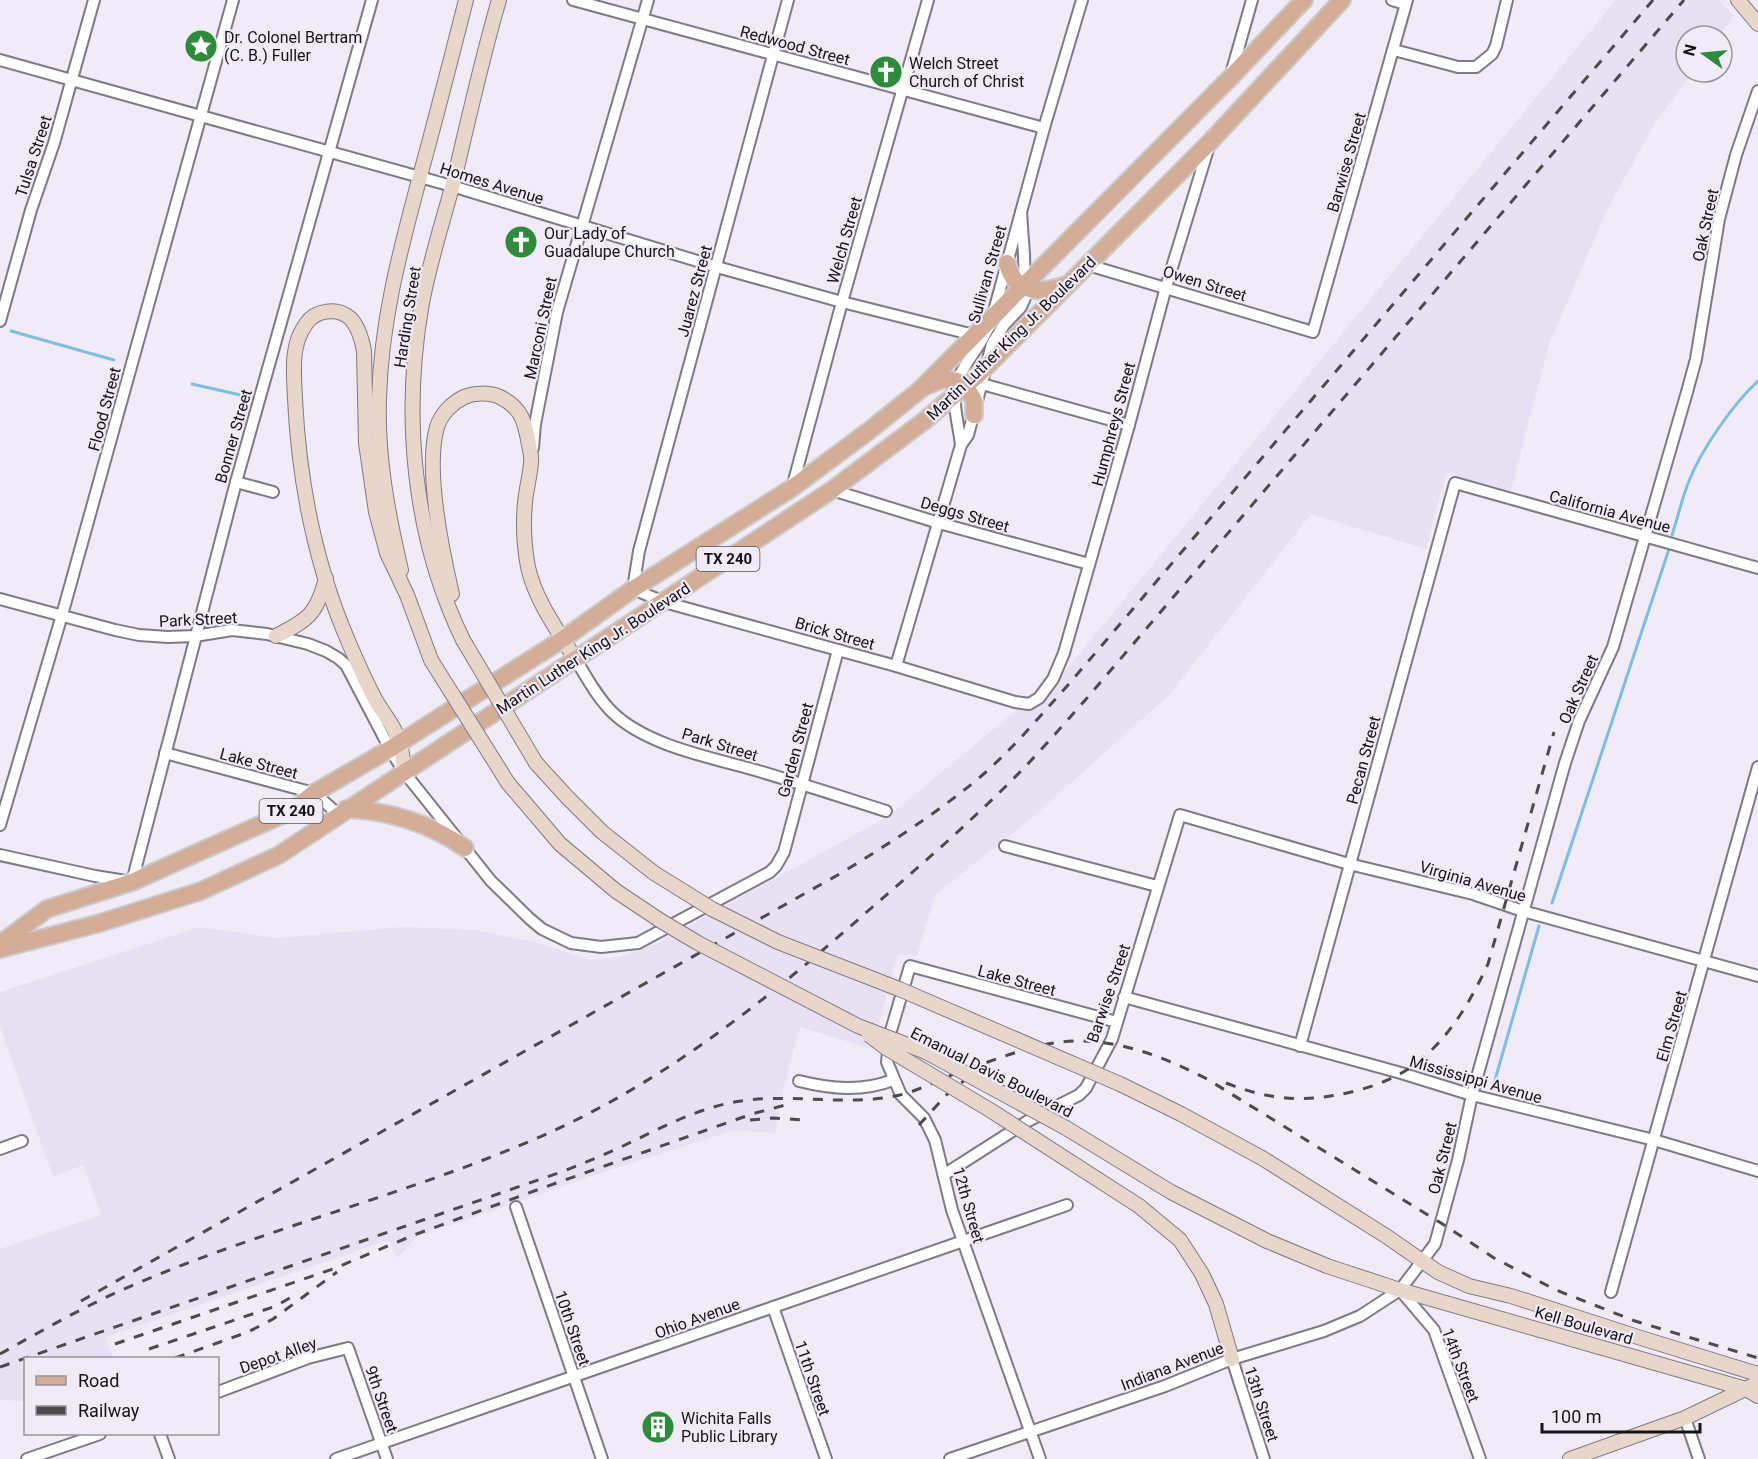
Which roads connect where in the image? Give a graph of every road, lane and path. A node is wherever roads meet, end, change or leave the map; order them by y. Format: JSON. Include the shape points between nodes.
{"nodes":[{"id":1,"x":94,"y":0,"type":"edge"},
{"id":2,"x":233,"y":0,"type":"edge"},
{"id":3,"x":372,"y":0,"type":"edge"},
{"id":4,"x":466,"y":0,"type":"edge"},
{"id":5,"x":499,"y":0,"type":"edge"},
{"id":6,"x":573,"y":0,"type":"edge"},
{"id":7,"x":648,"y":0,"type":"edge"},
{"id":8,"x":788,"y":0,"type":"edge"},
{"id":9,"x":928,"y":0,"type":"edge"},
{"id":10,"x":1082,"y":0,"type":"edge"},
{"id":11,"x":1252,"y":0,"type":"edge"},
{"id":12,"x":1304,"y":0,"type":"edge"},
{"id":13,"x":1342,"y":0,"type":"edge"},
{"id":14,"x":1392,"y":0,"type":"edge"},
{"id":15,"x":1507,"y":0,"type":"edge"},
{"id":16,"x":1738,"y":0,"type":"edge"},
{"id":17,"x":1406,"y":2,"type":"edge"},
{"id":18,"x":642,"y":20,"type":"junction"},
{"id":19,"x":1758,"y":24,"type":"edge"},
{"id":20,"x":1394,"y":50,"type":"junction"},
{"id":21,"x":773,"y":54,"type":"junction"},
{"id":22,"x":0,"y":60,"type":"edge"},
{"id":23,"x":1230,"y":78,"type":"junction"},
{"id":24,"x":71,"y":80,"type":"junction"},
{"id":25,"x":903,"y":89,"type":"junction"},
{"id":26,"x":1758,"y":91,"type":"edge"},
{"id":27,"x":201,"y":116,"type":"junction"},
{"id":28,"x":1044,"y":128,"type":"junction"},
{"id":29,"x":1210,"y":142,"type":"junction"},
{"id":30,"x":328,"y":152,"type":"junction"},
{"id":31,"x":420,"y":177,"type":"junction"},
{"id":32,"x":452,"y":186,"type":"junction"},
{"id":33,"x":1021,"y":212,"type":"junction"},
{"id":34,"x":582,"y":225,"type":"junction"},
{"id":35,"x":1007,"y":263,"type":"junction"},
{"id":36,"x":1088,"y":265,"type":"junction"},
{"id":37,"x":717,"y":267,"type":"junction"},
{"id":38,"x":1069,"y":283,"type":"junction"},
{"id":39,"x":1023,"y":287,"type":"junction"},
{"id":40,"x":1166,"y":287,"type":"junction"},
{"id":41,"x":842,"y":302,"type":"junction"},
{"id":42,"x":993,"y":317,"type":"junction"},
{"id":43,"x":0,"y":321,"type":"edge"},
{"id":44,"x":1312,"y":332,"type":"joint"},
{"id":45,"x":974,"y":335,"type":"junction"},
{"id":46,"x":986,"y":366,"type":"junction"},
{"id":47,"x":982,"y":384,"type":"junction"},
{"id":48,"x":959,"y":388,"type":"junction"},
{"id":49,"x":921,"y":389,"type":"junction"},
{"id":50,"x":974,"y":415,"type":"junction"},
{"id":51,"x":1129,"y":425,"type":"junction"},
{"id":52,"x":961,"y":445,"type":"junction"},
{"id":53,"x":532,"y":460,"type":"junction"},
{"id":54,"x":236,"y":482,"type":"junction"},
{"id":55,"x":1455,"y":483,"type":"joint"},
{"id":56,"x":792,"y":488,"type":"junction"},
{"id":57,"x":832,"y":490,"type":"junction"},
{"id":58,"x":273,"y":492,"type":"dead end"},
{"id":59,"x":939,"y":523,"type":"junction"},
{"id":60,"x":1645,"y":535,"type":"junction"},
{"id":61,"x":1089,"y":564,"type":"junction"},
{"id":62,"x":1758,"y":568,"type":"edge"},
{"id":63,"x":326,"y":578,"type":"junction"},
{"id":64,"x":633,"y":589,"type":"junction"},
{"id":65,"x":407,"y":595,"type":"junction"},
{"id":66,"x":0,"y":599,"type":"edge"},
{"id":67,"x":664,"y":602,"type":"junction"},
{"id":68,"x":62,"y":615,"type":"junction"},
{"id":69,"x":195,"y":636,"type":"junction"},
{"id":70,"x":276,"y":636,"type":"junction"},
{"id":71,"x":563,"y":639,"type":"junction"},
{"id":72,"x":463,"y":640,"type":"junction"},
{"id":73,"x":838,"y":650,"type":"junction"},
{"id":74,"x":576,"y":660,"type":"junction"},
{"id":75,"x":896,"y":666,"type":"junction"},
{"id":76,"x":1029,"y":704,"type":"joint"},
{"id":77,"x":395,"y":746,"type":"junction"},
{"id":78,"x":165,"y":753,"type":"junction"},
{"id":79,"x":1758,"y":770,"type":"edge"},
{"id":80,"x":404,"y":772,"type":"junction"},
{"id":81,"x":802,"y":784,"type":"junction"},
{"id":82,"x":314,"y":794,"type":"junction"},
{"id":83,"x":886,"y":811,"type":"dead end"},
{"id":84,"x":342,"y":812,"type":"junction"},
{"id":85,"x":1180,"y":815,"type":"joint"},
{"id":86,"x":0,"y":825,"type":"edge"},
{"id":87,"x":1005,"y":846,"type":"dead end"},
{"id":88,"x":465,"y":848,"type":"junction"},
{"id":89,"x":0,"y":855,"type":"edge"},
{"id":90,"x":1350,"y":864,"type":"junction"},
{"id":91,"x":132,"y":882,"type":"junction"},
{"id":92,"x":1157,"y":886,"type":"junction"},
{"id":93,"x":1523,"y":911,"type":"junction"},
{"id":94,"x":0,"y":944,"type":"edge"},
{"id":95,"x":0,"y":949,"type":"edge"},
{"id":96,"x":1704,"y":961,"type":"junction"},
{"id":97,"x":910,"y":966,"type":"joint"},
{"id":98,"x":1758,"y":976,"type":"edge"},
{"id":99,"x":1124,"y":998,"type":"junction"},
{"id":100,"x":1117,"y":1022,"type":"junction"},
{"id":101,"x":858,"y":1026,"type":"junction"},
{"id":102,"x":1300,"y":1046,"type":"junction"},
{"id":103,"x":893,"y":1080,"type":"junction"},
{"id":104,"x":799,"y":1081,"type":"dead end"},
{"id":105,"x":1472,"y":1095,"type":"junction"},
{"id":106,"x":1654,"y":1140,"type":"junction"},
{"id":107,"x":22,"y":1141,"type":"dead end"},
{"id":108,"x":0,"y":1149,"type":"edge"},
{"id":109,"x":1758,"y":1171,"type":"edge"},
{"id":110,"x":945,"y":1174,"type":"junction"},
{"id":111,"x":1067,"y":1205,"type":"dead end"},
{"id":112,"x":516,"y":1207,"type":"dead end"},
{"id":113,"x":963,"y":1241,"type":"junction"},
{"id":114,"x":1422,"y":1260,"type":"junction"},
{"id":115,"x":1400,"y":1290,"type":"junction"},
{"id":116,"x":1611,"y":1292,"type":"dead end"},
{"id":117,"x":773,"y":1307,"type":"junction"},
{"id":118,"x":348,"y":1348,"type":"joint"},
{"id":119,"x":1232,"y":1359,"type":"junction"},
{"id":120,"x":1758,"y":1374,"type":"edge"},
{"id":121,"x":574,"y":1377,"type":"junction"},
{"id":122,"x":1754,"y":1389,"type":"edge"},
{"id":123,"x":219,"y":1392,"type":"edge"},
{"id":124,"x":1685,"y":1418,"type":"junction"},
{"id":125,"x":1031,"y":1432,"type":"junction"},
{"id":126,"x":97,"y":1435,"type":"edge"},
{"id":127,"x":160,"y":1435,"type":"edge"},
{"id":128,"x":382,"y":1443,"type":"junction"},
{"id":129,"x":27,"y":1459,"type":"edge"},
{"id":130,"x":169,"y":1459,"type":"edge"},
{"id":131,"x":336,"y":1459,"type":"edge"},
{"id":132,"x":387,"y":1459,"type":"edge"},
{"id":133,"x":602,"y":1459,"type":"edge"},
{"id":134,"x":826,"y":1459,"type":"edge"},
{"id":135,"x":950,"y":1459,"type":"edge"},
{"id":136,"x":1040,"y":1459,"type":"edge"},
{"id":137,"x":1264,"y":1459,"type":"edge"},
{"id":138,"x":1480,"y":1459,"type":"edge"},
{"id":139,"x":1570,"y":1459,"type":"edge"},
{"id":140,"x":1699,"y":1459,"type":"edge"}],
"edges":[{"from":1,"to":24,"type":"street","name":"Tulsa Street"},
{"from":2,"to":27,"type":"street","name":"Flood Street"},
{"from":3,"to":30,"type":"street","name":"Bonner Street"},
{"from":4,"to":31,"type":"main road","name":"Harding Street"},
{"from":5,"to":32,"type":"main road","name":"Harding Street"},
{"from":6,"to":18,"type":"street","name":"Redwood Street"},
{"from":7,"to":18,"type":"street","name":"Marconi Street"},
{"from":8,"to":21,"type":"street","name":"Juarez Street"},
{"from":9,"to":25,"type":"street","name":"Welch Street"},
{"from":10,"to":28,"type":"street","name":"Sullivan Street"},
{"from":11,"to":23,"type":"street"},
{"from":12,"to":23,"type":"main road","name":"Martin Luther King Jr. Boulevard","number":"TX 240"},
{"from":13,"to":29,"type":"main road","name":"Martin Luther King Jr. Boulevard","number":"TX 240"},
{"from":14,"to":17,"type":"street"},
{"from":15,"to":20,"type":"street","via":[[1496,46],[1475,68]]},
{"from":16,"to":19,"type":"main road"},
{"from":17,"to":20,"type":"street","name":"Barwise Street"},
{"from":18,"to":21,"type":"street","name":"Redwood Street"},
{"from":18,"to":34,"type":"street","name":"Marconi Street"},
{"from":20,"to":44,"type":"street","name":"Barwise Street"},
{"from":21,"to":25,"type":"street","name":"Redwood Street"},
{"from":21,"to":37,"type":"street","name":"Juarez Street"},
{"from":22,"to":24,"type":"street","name":"Homes Avenue"},
{"from":23,"to":39,"type":"main road","name":"Martin Luther King Jr. Boulevard","number":"TX 240"},
{"from":24,"to":27,"type":"street","name":"Homes Avenue"},
{"from":24,"to":43,"type":"street","name":"Tulsa Street"},
{"from":25,"to":28,"type":"street","name":"Redwood Street"},
{"from":25,"to":41,"type":"street","name":"Welch Street"},
{"from":26,"to":60,"type":"street","name":"Oak Street","via":[[1719,219],[1696,359]]},
{"from":27,"to":30,"type":"street","name":"Homes Avenue"},
{"from":27,"to":68,"type":"street","name":"Flood Street"},
{"from":28,"to":33,"type":"street","name":"Sullivan Street"},
{"from":29,"to":36,"type":"main road","name":"Martin Luther King Jr. Boulevard","number":"TX 240"},
{"from":29,"to":40,"type":"street","name":"Humphreys Street"},
{"from":30,"to":31,"type":"street","name":"Homes Avenue"},
{"from":30,"to":54,"type":"street","name":"Bonner Street"},
{"from":31,"to":32,"type":"street","name":"Homes Avenue"},
{"from":31,"to":65,"type":"main road","name":"Harding Street","via":[[386,316],[379,401],[387,507]]},
{"from":32,"to":34,"type":"street","name":"Homes Avenue"},
{"from":32,"to":72,"type":"main road","name":"Harding Street","via":[[422,303],[412,418],[425,528],[441,587]]},
{"from":33,"to":35,"type":"street","name":"Sullivan Street"},
{"from":33,"to":39,"type":"street","name":"Sullivan Street"},
{"from":34,"to":37,"type":"street","name":"Homes Avenue"},
{"from":34,"to":53,"type":"street","name":"Marconi Street","via":[[557,312],[535,424]]},
{"from":35,"to":39,"type":"main road"},
{"from":35,"to":42,"type":"street","name":"Sullivan Street"},
{"from":36,"to":38,"type":"main road","name":"Martin Luther King Jr. Boulevard","number":"TX 240"},
{"from":36,"to":40,"type":"street","name":"Owen Street"},
{"from":37,"to":41,"type":"street","name":"Homes Avenue"},
{"from":37,"to":64,"type":"street","name":"Juarez Street","via":[[639,551]]},
{"from":38,"to":39,"type":"main road","via":[[1036,291]]},
{"from":38,"to":46,"type":"main road","name":"Martin Luther King Jr. Boulevard","number":"TX 240"},
{"from":39,"to":42,"type":"main road","name":"Martin Luther King Jr. Boulevard","number":"TX 240"},
{"from":39,"to":46,"type":"street","name":"Sullivan Street","via":[[1025,298],[1021,307],[992,344]]},
{"from":40,"to":44,"type":"street","name":"Owen Street"},
{"from":40,"to":51,"type":"street","name":"Humphreys Street"},
{"from":41,"to":45,"type":"street","name":"Homes Avenue"},
{"from":41,"to":56,"type":"street","name":"Welch Street"},
{"from":42,"to":45,"type":"main road","name":"Martin Luther King Jr. Boulevard","number":"TX 240"},
{"from":42,"to":48,"type":"street","name":"Sullivan Street"},
{"from":45,"to":49,"type":"main road","name":"Martin Luther King Jr. Boulevard","number":"TX 240"},
{"from":46,"to":47,"type":"street","name":"Sullivan Street"},
{"from":46,"to":48,"type":"main road","name":"Martin Luther King Jr. Boulevard","number":"TX 240"},
{"from":47,"to":50,"type":"street","name":"Sullivan Street"},
{"from":47,"to":51,"type":"street"},
{"from":48,"to":49,"type":"main road","via":[[943,379]]},
{"from":48,"to":50,"type":"main road","via":[[969,392],[974,400]]},
{"from":48,"to":52,"type":"street","name":"Sullivan Street"},
{"from":48,"to":57,"type":"main road","name":"Martin Luther King Jr. Boulevard","number":"TX 240","via":[[924,421]]},
{"from":49,"to":56,"type":"main road","name":"Martin Luther King Jr. Boulevard","number":"TX 240"},
{"from":50,"to":52,"type":"street","name":"Sullivan Street"},
{"from":51,"to":61,"type":"street","name":"Humphreys Street"},
{"from":52,"to":59,"type":"street","name":"Sullivan Street"},
{"from":53,"to":71,"type":"main road","name":"Marconi Street","via":[[525,504],[528,569]]},
{"from":53,"to":72,"type":"main road","via":[[525,421],[497,396],[470,395],[457,400],[438,424],[434,442],[437,511],[443,556]]},
{"from":54,"to":58,"type":"street"},
{"from":54,"to":69,"type":"street","name":"Bonner Street"},
{"from":55,"to":60,"type":"street","name":"California Avenue"},
{"from":55,"to":90,"type":"street","name":"Pecan Street"},
{"from":56,"to":64,"type":"main road","name":"Martin Luther King Jr. Boulevard","number":"TX 240"},
{"from":57,"to":59,"type":"street","name":"Deggs Street"},
{"from":57,"to":67,"type":"main road","name":"Martin Luther King Jr. Boulevard","number":"TX 240"},
{"from":59,"to":61,"type":"street","name":"Deggs Street"},
{"from":59,"to":75,"type":"street","name":"Sullivan Street"},
{"from":60,"to":62,"type":"street","name":"California Avenue"},
{"from":60,"to":93,"type":"street","name":"Oak Street","via":[[1613,647],[1571,744]]},
{"from":61,"to":76,"type":"street","name":"Humphreys Street","via":[[1059,667],[1039,698]]},
{"from":63,"to":65,"type":"main road","via":[[298,450],[294,374],[301,331],[318,313],[327,311],[349,317],[362,339],[366,443],[376,512],[387,553]]},
{"from":63,"to":70,"type":"main road","via":[[312,614]]},
{"from":63,"to":77,"type":"main road","via":[[348,642]]},
{"from":64,"to":67,"type":"street","name":"Brick Street"},
{"from":64,"to":71,"type":"main road","name":"Martin Luther King Jr. Boulevard","number":"TX 240"},
{"from":65,"to":101,"type":"main road","name":"Emanual Davis Boulevard","bridge":true,"via":[[431,660],[508,783],[560,844],[616,891],[660,921]]},
{"from":66,"to":68,"type":"street","name":"Park Street"},
{"from":67,"to":73,"type":"street","name":"Brick Street"},
{"from":67,"to":74,"type":"main road","name":"Martin Luther King Jr. Boulevard","number":"TX 240"},
{"from":68,"to":69,"type":"street","name":"Park Street","via":[[139,635]]},
{"from":68,"to":86,"type":"street","name":"Flood Street"},
{"from":69,"to":70,"type":"street","name":"Park Street","via":[[232,630]]},
{"from":69,"to":78,"type":"street","name":"Bonner Street"},
{"from":70,"to":77,"type":"street","name":"Park Street","via":[[326,651],[346,665]]},
{"from":71,"to":74,"type":"main road","name":"Marconi Street"},
{"from":71,"to":77,"type":"main road","name":"Martin Luther King Jr. Boulevard","number":"TX 240"},
{"from":72,"to":114,"type":"main road","name":"Emanual Davis Boulevard","bridge":true,"via":[[536,763],[595,825],[654,873],[712,909],[778,942],[899,989],[1181,1113],[1262,1158]]},
{"from":73,"to":75,"type":"street","name":"Brick Street"},
{"from":73,"to":81,"type":"street","name":"Garden Street"},
{"from":74,"to":80,"type":"main road","name":"Martin Luther King Jr. Boulevard","number":"TX 240"},
{"from":74,"to":81,"type":"street","name":"Park Street","via":[[613,713],[645,735]]},
{"from":75,"to":76,"type":"street","name":"Brick Street"},
{"from":77,"to":80,"type":"main road"},
{"from":77,"to":82,"type":"main road","name":"Martin Luther King Jr. Boulevard","number":"TX 240"},
{"from":78,"to":82,"type":"street","name":"Lake Street"},
{"from":78,"to":91,"type":"street","name":"Bonner Street"},
{"from":79,"to":96,"type":"street","name":"Elm Street"},
{"from":80,"to":84,"type":"main road","name":"Martin Luther King Jr. Boulevard","number":"TX 240"},
{"from":80,"to":88,"type":"street"},
{"from":81,"to":83,"type":"street","name":"Park Street"},
{"from":81,"to":88,"type":"street","name":"Garden Street","via":[[781,859],[770,872],[638,943],[601,947],[571,943],[542,929],[491,881]]},
{"from":82,"to":84,"type":"street","name":"Lake Street"},
{"from":82,"to":91,"type":"main road","name":"Martin Luther King Jr. Boulevard","number":"TX 240","via":[[293,810]]},
{"from":84,"to":88,"type":"main road","via":[[367,810],[415,822],[443,833]]},
{"from":84,"to":95,"type":"main road","name":"Martin Luther King Jr. Boulevard","number":"TX 240","via":[[279,855],[201,891]]},
{"from":85,"to":90,"type":"street","name":"Virginia Avenue"},
{"from":85,"to":92,"type":"street","name":"Barwise Street"},
{"from":87,"to":92,"type":"street"},
{"from":89,"to":91,"type":"street"},
{"from":90,"to":93,"type":"street","name":"Virginia Avenue","via":[[1440,885]]},
{"from":90,"to":102,"type":"street","name":"Pecan Street"},
{"from":91,"to":94,"type":"main road","name":"Martin Luther King Jr. Boulevard","number":"TX 240","via":[[47,909]]},
{"from":92,"to":99,"type":"street","name":"Barwise Street"},
{"from":93,"to":96,"type":"street","name":"Virginia Avenue"},
{"from":93,"to":105,"type":"street","name":"Oak Street"},
{"from":96,"to":98,"type":"street","name":"Virginia Avenue"},
{"from":96,"to":106,"type":"street","name":"Elm Street"},
{"from":97,"to":100,"type":"street","name":"Lake Street"},
{"from":97,"to":103,"type":"street","name":"12th Street","via":[[890,1034],[887,1062]]},
{"from":99,"to":100,"type":"street","name":"Barwise Street"},
{"from":99,"to":102,"type":"street","name":"Mississippi Avenue"},
{"from":100,"to":110,"type":"street","name":"Barwise Street","via":[[1079,1095]]},
{"from":101,"to":115,"type":"main road","name":"Emanual Davis Boulevard","bridge":true,"via":[[926,1052],[1066,1128],[1171,1192],[1267,1241]]},
{"from":101,"to":119,"type":"main road","bridge":true,"via":[[886,1048],[1139,1206],[1180,1240],[1216,1304]]},
{"from":102,"to":105,"type":"street","name":"Mississippi Avenue"},
{"from":103,"to":104,"type":"street","via":[[876,1087],[851,1088]]},
{"from":103,"to":110,"type":"street","name":"12th Street","via":[[901,1095],[924,1118]]},
{"from":105,"to":106,"type":"street","name":"Mississippi Avenue"},
{"from":105,"to":114,"type":"street","name":"Oak Street","via":[[1435,1244]]},
{"from":106,"to":109,"type":"street","name":"Mississippi Avenue"},
{"from":106,"to":116,"type":"street","name":"Elm Street"},
{"from":107,"to":108,"type":"street"},
{"from":110,"to":113,"type":"street","name":"12th Street"},
{"from":111,"to":113,"type":"street","name":"Ohio Avenue"},
{"from":112,"to":121,"type":"street","name":"10th Street"},
{"from":113,"to":117,"type":"street","name":"Ohio Avenue"},
{"from":113,"to":125,"type":"street","name":"12th Street"},
{"from":114,"to":115,"type":"street","name":"Oak Street"},
{"from":114,"to":120,"type":"main road","name":"Kell Boulevard","via":[[1469,1286]]},
{"from":115,"to":119,"type":"street","name":"Indiana Avenue","via":[[1360,1316],[1324,1331]]},
{"from":115,"to":122,"type":"main road","name":"Kell Boulevard"},
{"from":115,"to":138,"type":"street","name":"14th Street","via":[[1434,1330]]},
{"from":117,"to":121,"type":"street","name":"Ohio Avenue"},
{"from":117,"to":134,"type":"street","name":"11th Street"},
{"from":118,"to":123,"type":"street","name":"Depot Alley","via":[[308,1358]]},
{"from":118,"to":128,"type":"street","name":"9th Street"},
{"from":119,"to":125,"type":"street","name":"Indiana Avenue"},
{"from":119,"to":137,"type":"street","name":"13th Street"},
{"from":121,"to":128,"type":"street","name":"Ohio Avenue"},
{"from":121,"to":133,"type":"street","name":"10th Street"},
{"from":122,"to":124,"type":"main road"},
{"from":124,"to":139,"type":"main road"},
{"from":124,"to":140,"type":"street"},
{"from":125,"to":135,"type":"street","name":"Indiana Avenue"},
{"from":125,"to":136,"type":"street","name":"12th Street"},
{"from":126,"to":129,"type":"street"},
{"from":127,"to":130,"type":"street"},
{"from":128,"to":131,"type":"street","name":"Ohio Avenue"},
{"from":128,"to":132,"type":"street","name":"9th Street"}]}
